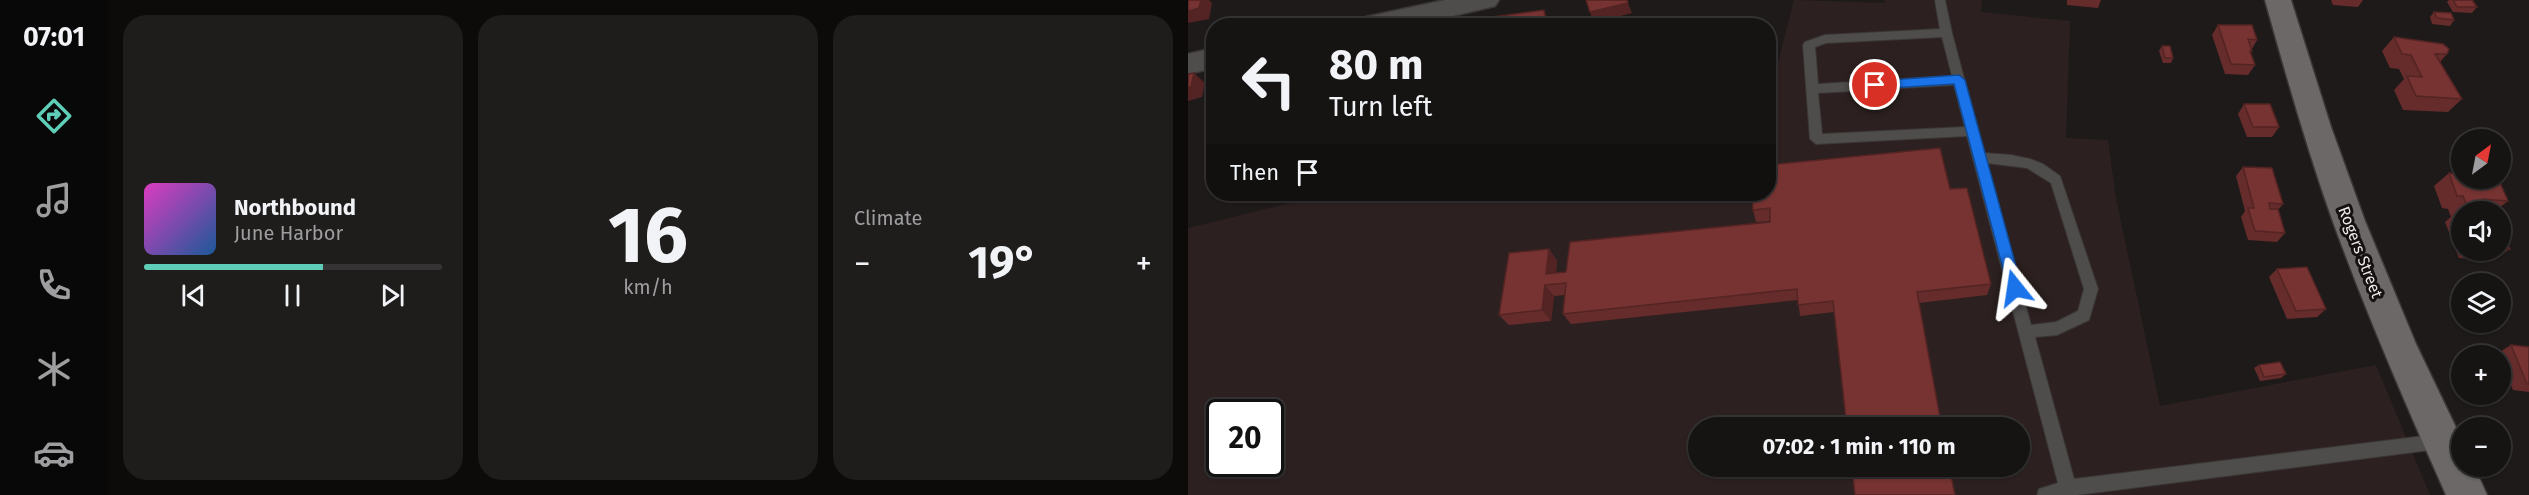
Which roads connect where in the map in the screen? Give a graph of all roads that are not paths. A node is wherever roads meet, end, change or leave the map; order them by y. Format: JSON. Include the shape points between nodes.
{"nodes":[{"id":1,"x":1486,"y":0,"type":"edge"},
{"id":2,"x":1940,"y":0,"type":"edge"},
{"id":3,"x":2278,"y":0,"type":"edge"},
{"id":4,"x":1403,"y":18,"type":"edge"},
{"id":5,"x":1947,"y":33,"type":"junction"},
{"id":6,"x":1206,"y":60,"type":"edge"},
{"id":7,"x":1188,"y":64,"type":"edge"},
{"id":8,"x":1959,"y":80,"type":"junction"},
{"id":9,"x":1812,"y":89,"type":"junction"},
{"id":10,"x":1973,"y":131,"type":"junction"},
{"id":11,"x":1980,"y":158,"type":"junction"},
{"id":12,"x":2026,"y":332,"type":"junction"},
{"id":13,"x":2442,"y":442,"type":"junction"},
{"id":14,"x":2068,"y":488,"type":"junction"},
{"id":15,"x":2097,"y":490,"type":"edge"},
{"id":16,"x":2045,"y":495,"type":"edge"},
{"id":17,"x":2467,"y":495,"type":"edge"}],
"edges":[{"from":1,"to":4,"type":"street"},
{"from":2,"to":5,"type":"lane"},
{"from":3,"to":13,"type":"main road","name":"Rogers Street","via":[[2360,250]]},
{"from":5,"to":8,"type":"lane"},
{"from":5,"to":9,"type":"lane","via":[[1825,39],[1809,45]]},
{"from":6,"to":7,"type":"street"},
{"from":8,"to":9,"type":"lane"},
{"from":8,"to":10,"type":"lane"},
{"from":9,"to":10,"type":"lane","via":[[1816,139]]},
{"from":10,"to":11,"type":"lane"},
{"from":11,"to":12,"type":"lane"},
{"from":11,"to":12,"type":"lane","via":[[2016,158],[2045,169],[2055,180],[2091,289],[2084,315],[2057,328]]},
{"from":12,"to":14,"type":"lane"},
{"from":13,"to":15,"type":"lane"},
{"from":13,"to":17,"type":"main road","name":"Rogers Street"},
{"from":14,"to":15,"type":"lane"},
{"from":14,"to":16,"type":"lane"}]}
